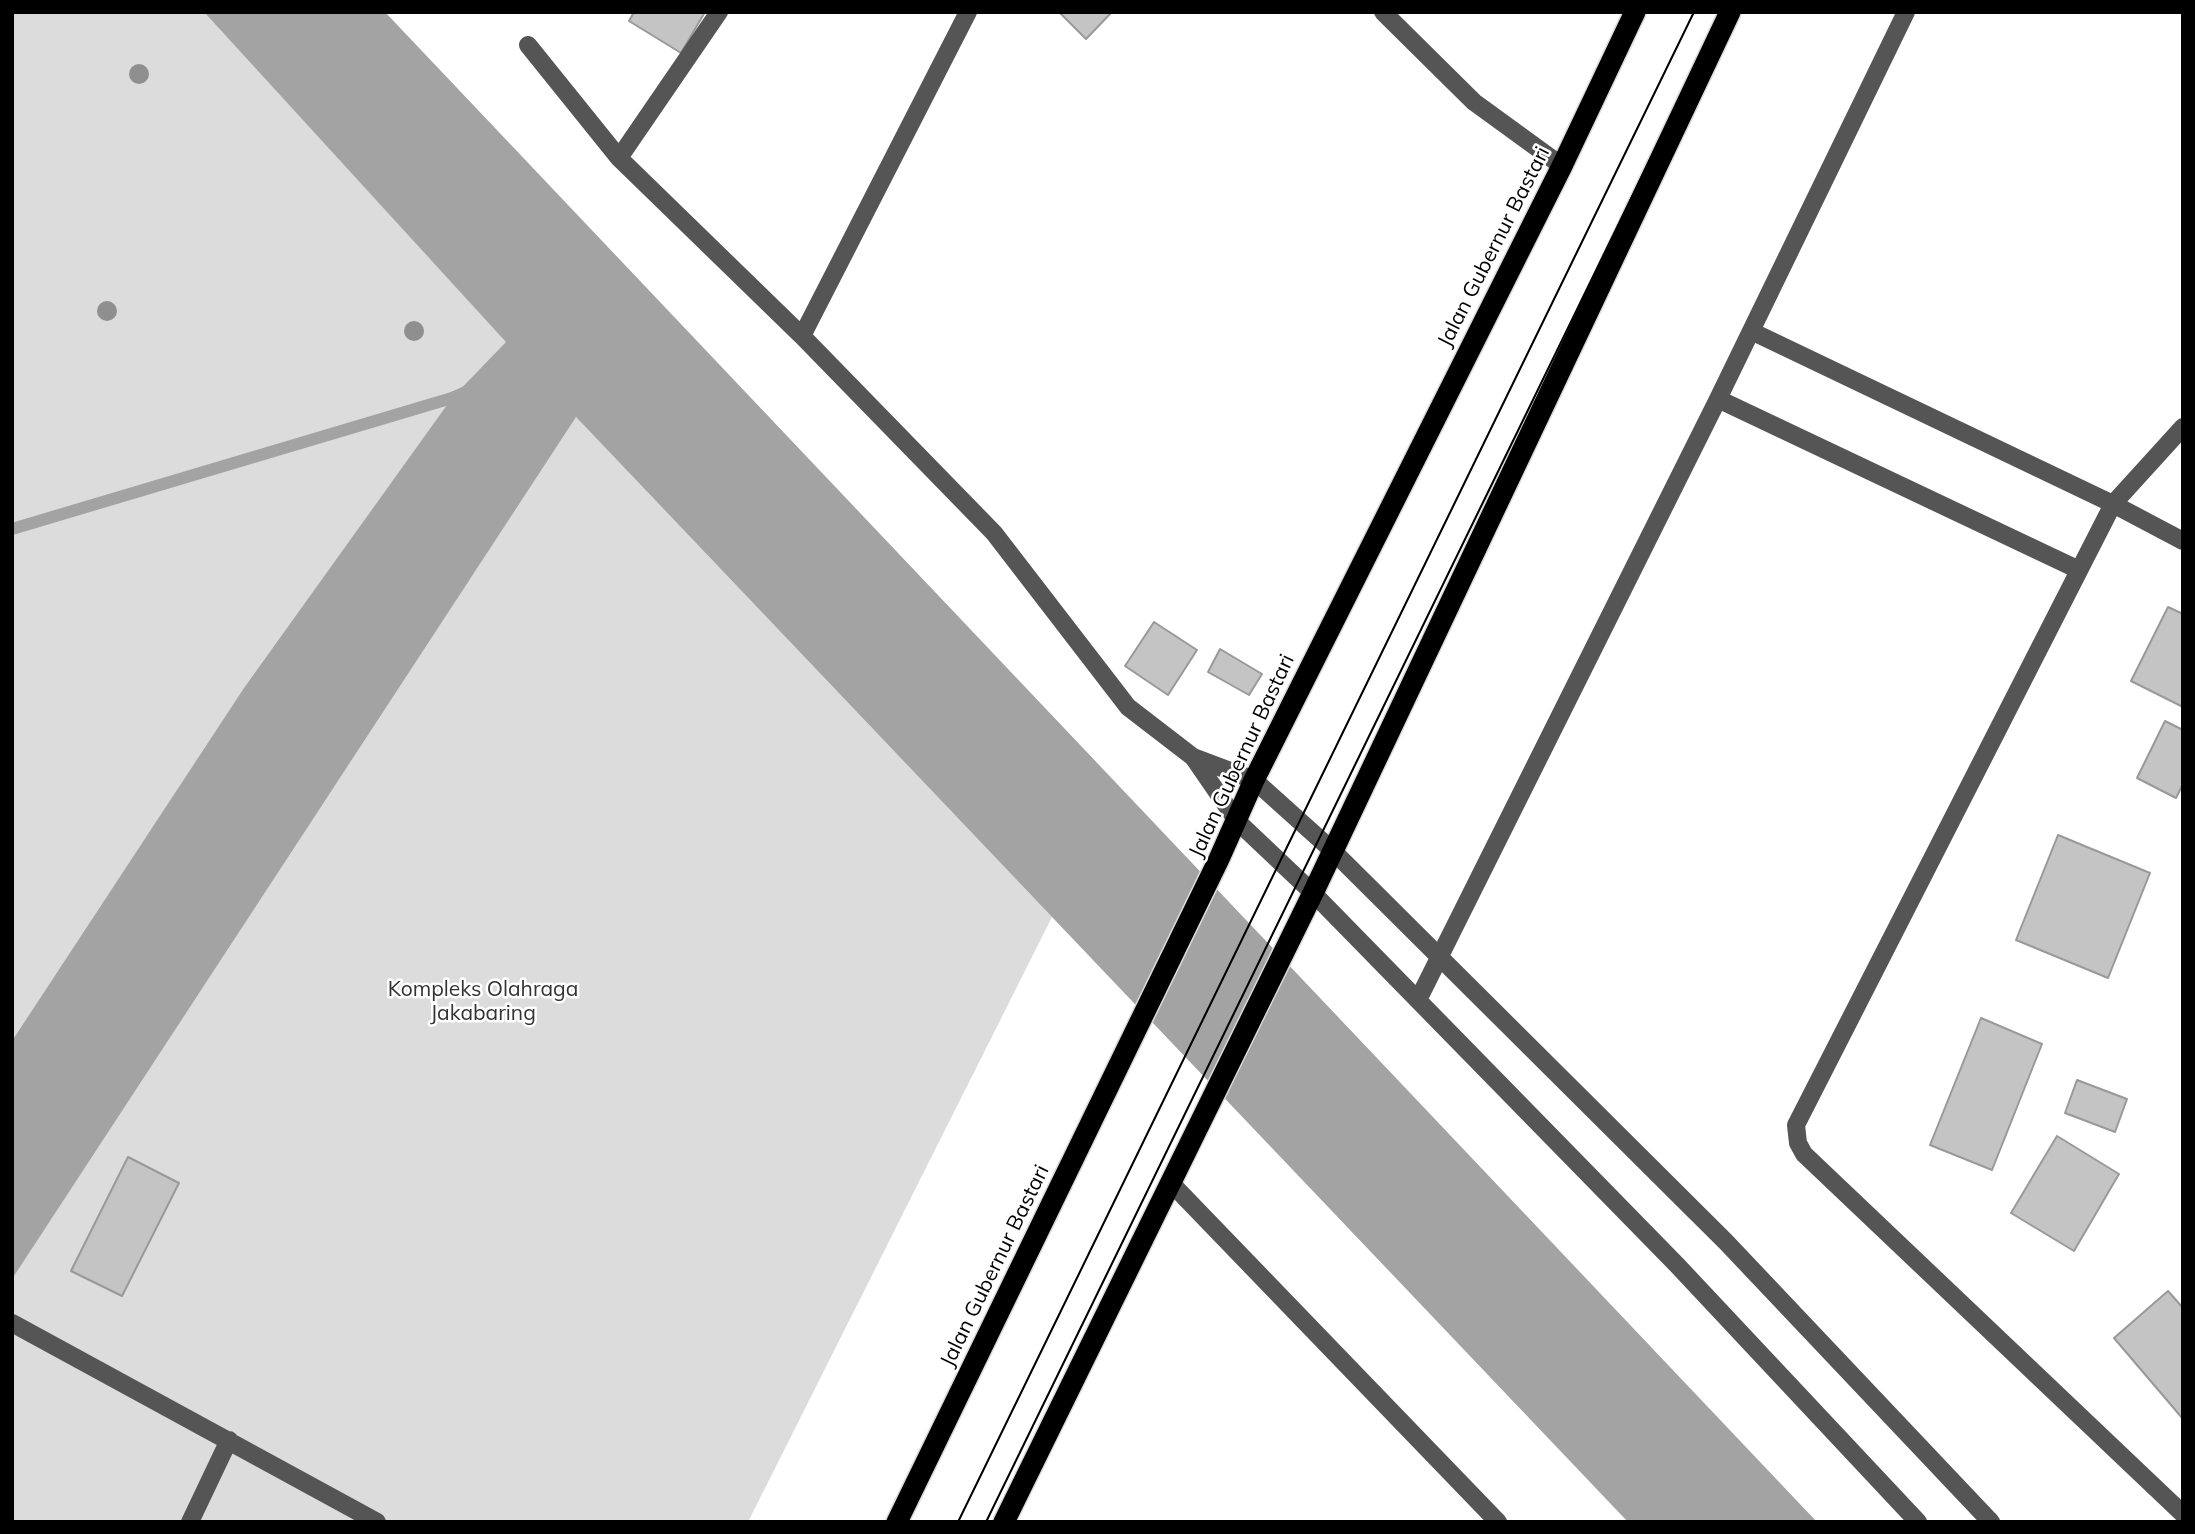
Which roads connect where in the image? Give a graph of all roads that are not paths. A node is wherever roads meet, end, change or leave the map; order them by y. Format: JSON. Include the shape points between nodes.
{"nodes":[{"id":1,"x":719,"y":12,"type":"edge"},
{"id":2,"x":968,"y":12,"type":"edge"},
{"id":3,"x":1383,"y":12,"type":"edge"},
{"id":4,"x":1634,"y":12,"type":"edge"},
{"id":5,"x":1730,"y":12,"type":"edge"},
{"id":6,"x":1906,"y":12,"type":"edge"},
{"id":7,"x":528,"y":45,"type":"dead end"},
{"id":8,"x":619,"y":158,"type":"junction"},
{"id":9,"x":1562,"y":166,"type":"junction"},
{"id":10,"x":1751,"y":331,"type":"junction"},
{"id":11,"x":802,"y":336,"type":"junction"},
{"id":12,"x":1718,"y":399,"type":"junction"},
{"id":13,"x":2183,"y":428,"type":"edge"},
{"id":14,"x":2113,"y":504,"type":"junction"},
{"id":15,"x":2183,"y":541,"type":"edge"},
{"id":16,"x":2079,"y":569,"type":"junction"},
{"id":17,"x":1193,"y":757,"type":"junction"},
{"id":18,"x":1254,"y":780,"type":"junction"},
{"id":19,"x":1237,"y":821,"type":"junction"},
{"id":20,"x":1333,"y":851,"type":"junction"},
{"id":21,"x":1313,"y":893,"type":"junction"},
{"id":22,"x":1440,"y":955,"type":"junction"},
{"id":23,"x":1418,"y":1000,"type":"junction"},
{"id":24,"x":1171,"y":1183,"type":"junction"},
{"id":25,"x":12,"y":1323,"type":"edge"},
{"id":26,"x":229,"y":1440,"type":"junction"},
{"id":27,"x":2183,"y":1514,"type":"edge"},
{"id":28,"x":190,"y":1522,"type":"edge"},
{"id":29,"x":377,"y":1522,"type":"edge"},
{"id":30,"x":897,"y":1522,"type":"edge"},
{"id":31,"x":1004,"y":1522,"type":"edge"},
{"id":32,"x":1498,"y":1522,"type":"edge"},
{"id":33,"x":1918,"y":1522,"type":"edge"},
{"id":34,"x":1991,"y":1522,"type":"edge"}],
"edges":[{"from":1,"to":8,"type":"street"},
{"from":2,"to":11,"type":"street"},
{"from":3,"to":9,"type":"street","via":[[1474,102]]},
{"from":4,"to":9,"type":"highway","name":"Jalan Gubernur Bastari"},
{"from":5,"to":20,"type":"highway"},
{"from":6,"to":10,"type":"street"},
{"from":7,"to":8,"type":"street"},
{"from":8,"to":11,"type":"street"},
{"from":9,"to":18,"type":"highway","name":"Jalan Gubernur Bastari"},
{"from":10,"to":12,"type":"street"},
{"from":10,"to":14,"type":"street"},
{"from":11,"to":17,"type":"street","via":[[994,533],[1128,707]]},
{"from":12,"to":16,"type":"street"},
{"from":12,"to":22,"type":"street"},
{"from":13,"to":14,"type":"street"},
{"from":14,"to":15,"type":"street"},
{"from":14,"to":16,"type":"street"},
{"from":16,"to":27,"type":"street","via":[[1796,1125],[1796,1134],[1804,1154]]},
{"from":17,"to":18,"type":"street"},
{"from":17,"to":19,"type":"street"},
{"from":18,"to":19,"type":"highway","name":"Jalan Gubernur Bastari"},
{"from":18,"to":20,"type":"street"},
{"from":19,"to":21,"type":"street"},
{"from":19,"to":30,"type":"highway","name":"Jalan Gubernur Bastari"},
{"from":20,"to":21,"type":"highway"},
{"from":20,"to":22,"type":"street"},
{"from":21,"to":23,"type":"street"},
{"from":21,"to":24,"type":"highway"},
{"from":22,"to":23,"type":"street"},
{"from":22,"to":34,"type":"street","via":[[1726,1242]]},
{"from":23,"to":33,"type":"street","via":[[1677,1265]]},
{"from":24,"to":31,"type":"highway"},
{"from":24,"to":32,"type":"street"},
{"from":25,"to":26,"type":"street"},
{"from":26,"to":28,"type":"street"},
{"from":26,"to":29,"type":"street"}]}
